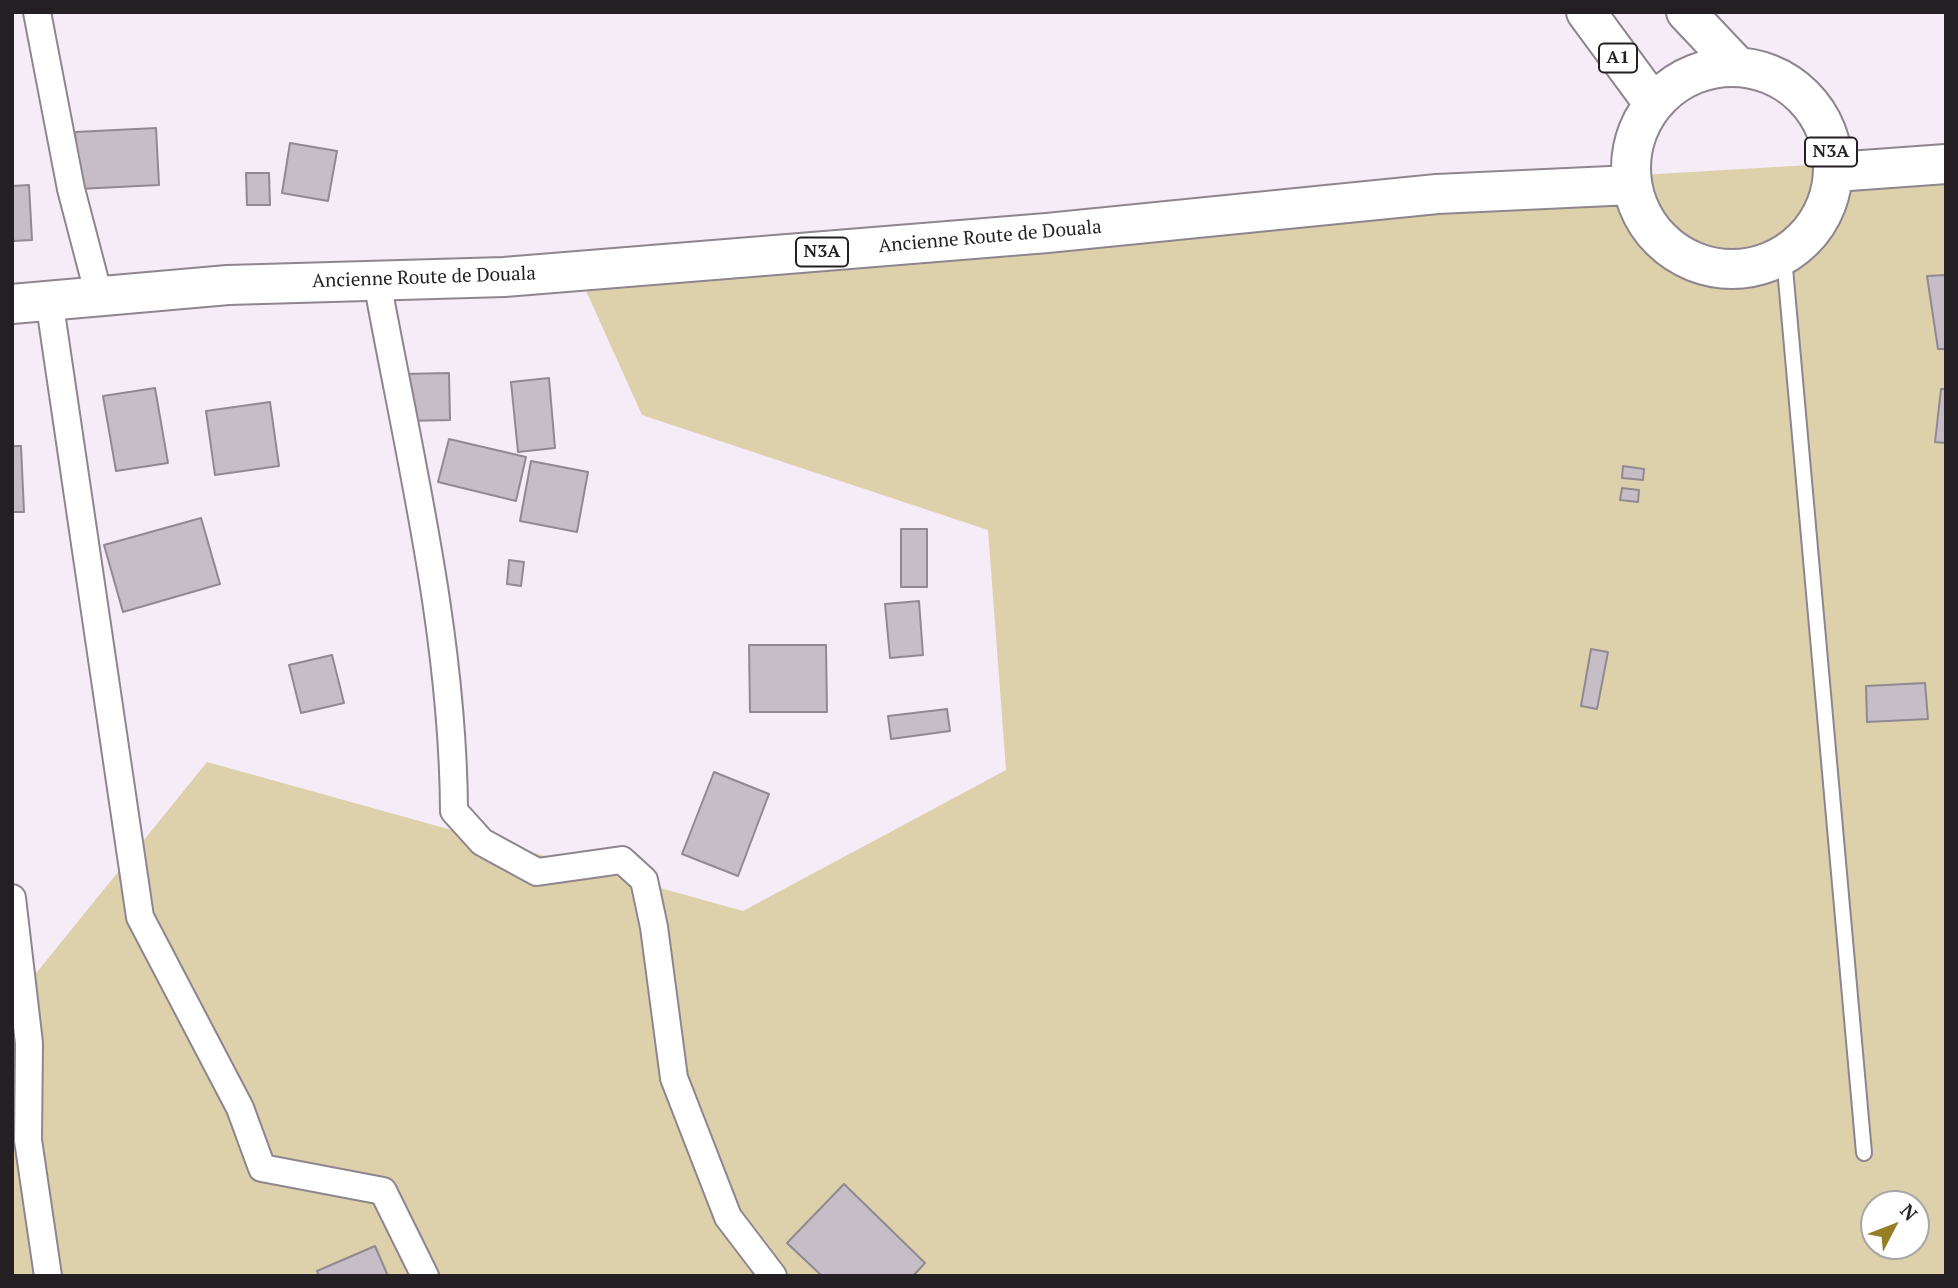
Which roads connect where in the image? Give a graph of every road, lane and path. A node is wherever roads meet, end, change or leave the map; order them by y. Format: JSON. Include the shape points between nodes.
{"nodes":[{"id":1,"x":37,"y":12,"type":"edge"},
{"id":2,"x":1586,"y":12,"type":"edge"},
{"id":3,"x":1686,"y":12,"type":"edge"},
{"id":4,"x":1737,"y":66,"type":"junction"},
{"id":5,"x":1653,"y":103,"type":"junction"},
{"id":6,"x":1946,"y":164,"type":"edge"},
{"id":7,"x":1835,"y":172,"type":"junction"},
{"id":8,"x":1632,"y":185,"type":"junction"},
{"id":9,"x":1784,"y":257,"type":"junction"},
{"id":10,"x":377,"y":281,"type":"junction"},
{"id":11,"x":99,"y":296,"type":"junction"},
{"id":12,"x":49,"y":299,"type":"junction"},
{"id":13,"x":12,"y":304,"type":"edge"},
{"id":14,"x":12,"y":898,"type":"edge"},
{"id":15,"x":1864,"y":1153,"type":"dead end"},
{"id":16,"x":48,"y":1276,"type":"edge"},
{"id":17,"x":425,"y":1276,"type":"edge"},
{"id":18,"x":773,"y":1276,"type":"edge"}],
"edges":[{"from":1,"to":11,"type":"street","via":[[71,189]]},
{"from":2,"to":5,"type":"highway","number":"A1"},
{"from":3,"to":4,"type":"highway"},
{"from":4,"to":5,"type":"highway","number":"N3A","via":[[1696,73],[1676,82]]},
{"from":4,"to":7,"type":"highway","number":"N3A","via":[[1788,81],[1824,121]]},
{"from":5,"to":8,"type":"highway","number":"N3A","via":[[1633,146]]},
{"from":6,"to":7,"type":"highway","number":"N3A"},
{"from":7,"to":9,"type":"highway","number":"N3A","via":[[1828,206],[1811,236]]},
{"from":8,"to":9,"type":"highway","number":"N3A","via":[[1651,230],[1689,261],[1737,271]]},
{"from":8,"to":10,"type":"highway","name":"Ancienne Route de Douala","number":"N3A","via":[[1437,194],[1047,233],[505,277]]},
{"from":9,"to":15,"type":"lane"},
{"from":10,"to":11,"type":"highway","name":"Ancienne Route de Douala","number":"N3A","via":[[228,285]]},
{"from":10,"to":18,"type":"street","via":[[435,600],[453,735],[454,811],[482,842],[537,872],[622,860],[644,880],[674,1077],[728,1217]]},
{"from":11,"to":12,"type":"highway","name":"Ancienne Route de Douala","number":"N3A"},
{"from":12,"to":13,"type":"highway","name":"Ancienne Route de Douala","number":"N3A"},
{"from":12,"to":17,"type":"street","via":[[140,917],[240,1108],[262,1168],[383,1191]]},
{"from":14,"to":16,"type":"street","via":[[29,1043],[28,1140]]}]}
